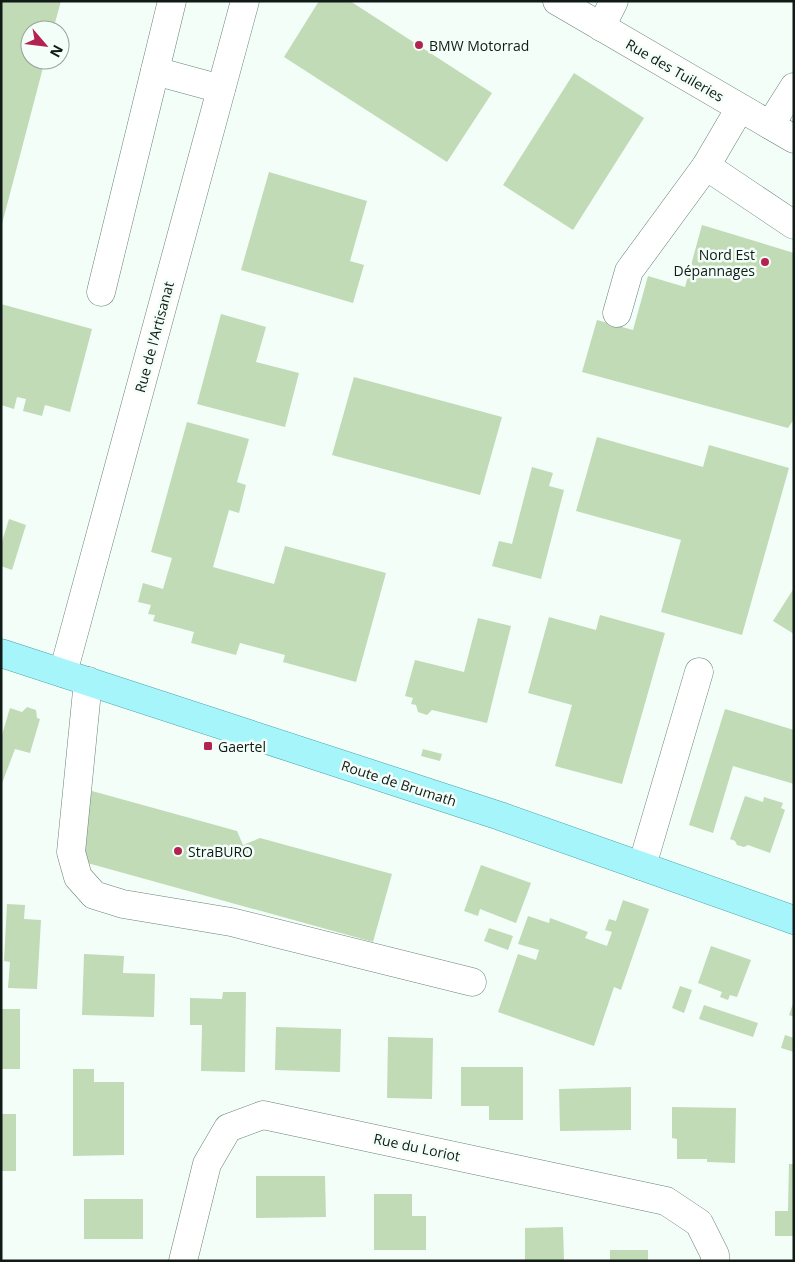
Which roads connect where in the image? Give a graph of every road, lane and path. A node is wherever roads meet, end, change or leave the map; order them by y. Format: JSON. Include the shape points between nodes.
{"nodes":[{"id":1,"x":172,"y":1,"type":"edge"},
{"id":2,"x":245,"y":1,"type":"edge"},
{"id":3,"x":557,"y":1,"type":"edge"},
{"id":4,"x":614,"y":1,"type":"edge"},
{"id":5,"x":601,"y":27,"type":"junction"},
{"id":6,"x":155,"y":71,"type":"junction"},
{"id":7,"x":794,"y":87,"type":"edge"},
{"id":8,"x":221,"y":89,"type":"junction"},
{"id":9,"x":740,"y":108,"type":"junction"},
{"id":10,"x":770,"y":125,"type":"junction"},
{"id":11,"x":794,"y":139,"type":"edge"},
{"id":12,"x":706,"y":166,"type":"junction"},
{"id":13,"x":794,"y":225,"type":"edge"},
{"id":14,"x":101,"y":292,"type":"dead end"},
{"id":15,"x":616,"y":313,"type":"dead end"},
{"id":16,"x":1,"y":653,"type":"edge"},
{"id":17,"x":699,"y":672,"type":"dead end"},
{"id":18,"x":75,"y":677,"type":"junction"},
{"id":19,"x":642,"y":866,"type":"junction"},
{"id":20,"x":794,"y":920,"type":"edge"},
{"id":21,"x":472,"y":982,"type":"dead end"},
{"id":22,"x":183,"y":1261,"type":"edge"},
{"id":23,"x":715,"y":1261,"type":"edge"}],
"edges":[{"from":1,"to":6,"type":"street"},
{"from":2,"to":8,"type":"street","name":"Rue de l'Artisanat"},
{"from":3,"to":5,"type":"street","name":"Rue des Tuileries"},
{"from":4,"to":5,"type":"street"},
{"from":5,"to":9,"type":"street","name":"Rue des Tuileries"},
{"from":6,"to":8,"type":"street"},
{"from":6,"to":14,"type":"street"},
{"from":7,"to":10,"type":"street"},
{"from":8,"to":18,"type":"street","name":"Rue de l'Artisanat"},
{"from":9,"to":10,"type":"street","name":"Rue des Tuileries"},
{"from":9,"to":12,"type":"street"},
{"from":10,"to":11,"type":"street","name":"Rue des Tuileries"},
{"from":12,"to":13,"type":"street"},
{"from":12,"to":15,"type":"street","via":[[628,271]]},
{"from":16,"to":18,"type":"main road","name":"Route de Brumath"},
{"from":17,"to":19,"type":"street"},
{"from":18,"to":19,"type":"main road","name":"Route de Brumath","via":[[500,816]]},
{"from":18,"to":21,"type":"street","name":"Rue de l'Artisanat","via":[[71,852],[78,877],[94,895],[123,904],[231,922]]},
{"from":19,"to":20,"type":"main road","name":"Route de Brumath"},
{"from":22,"to":23,"type":"street","name":"Rue du Loriot","via":[[207,1164],[228,1128],[263,1115],[666,1201],[699,1223]]}]}
